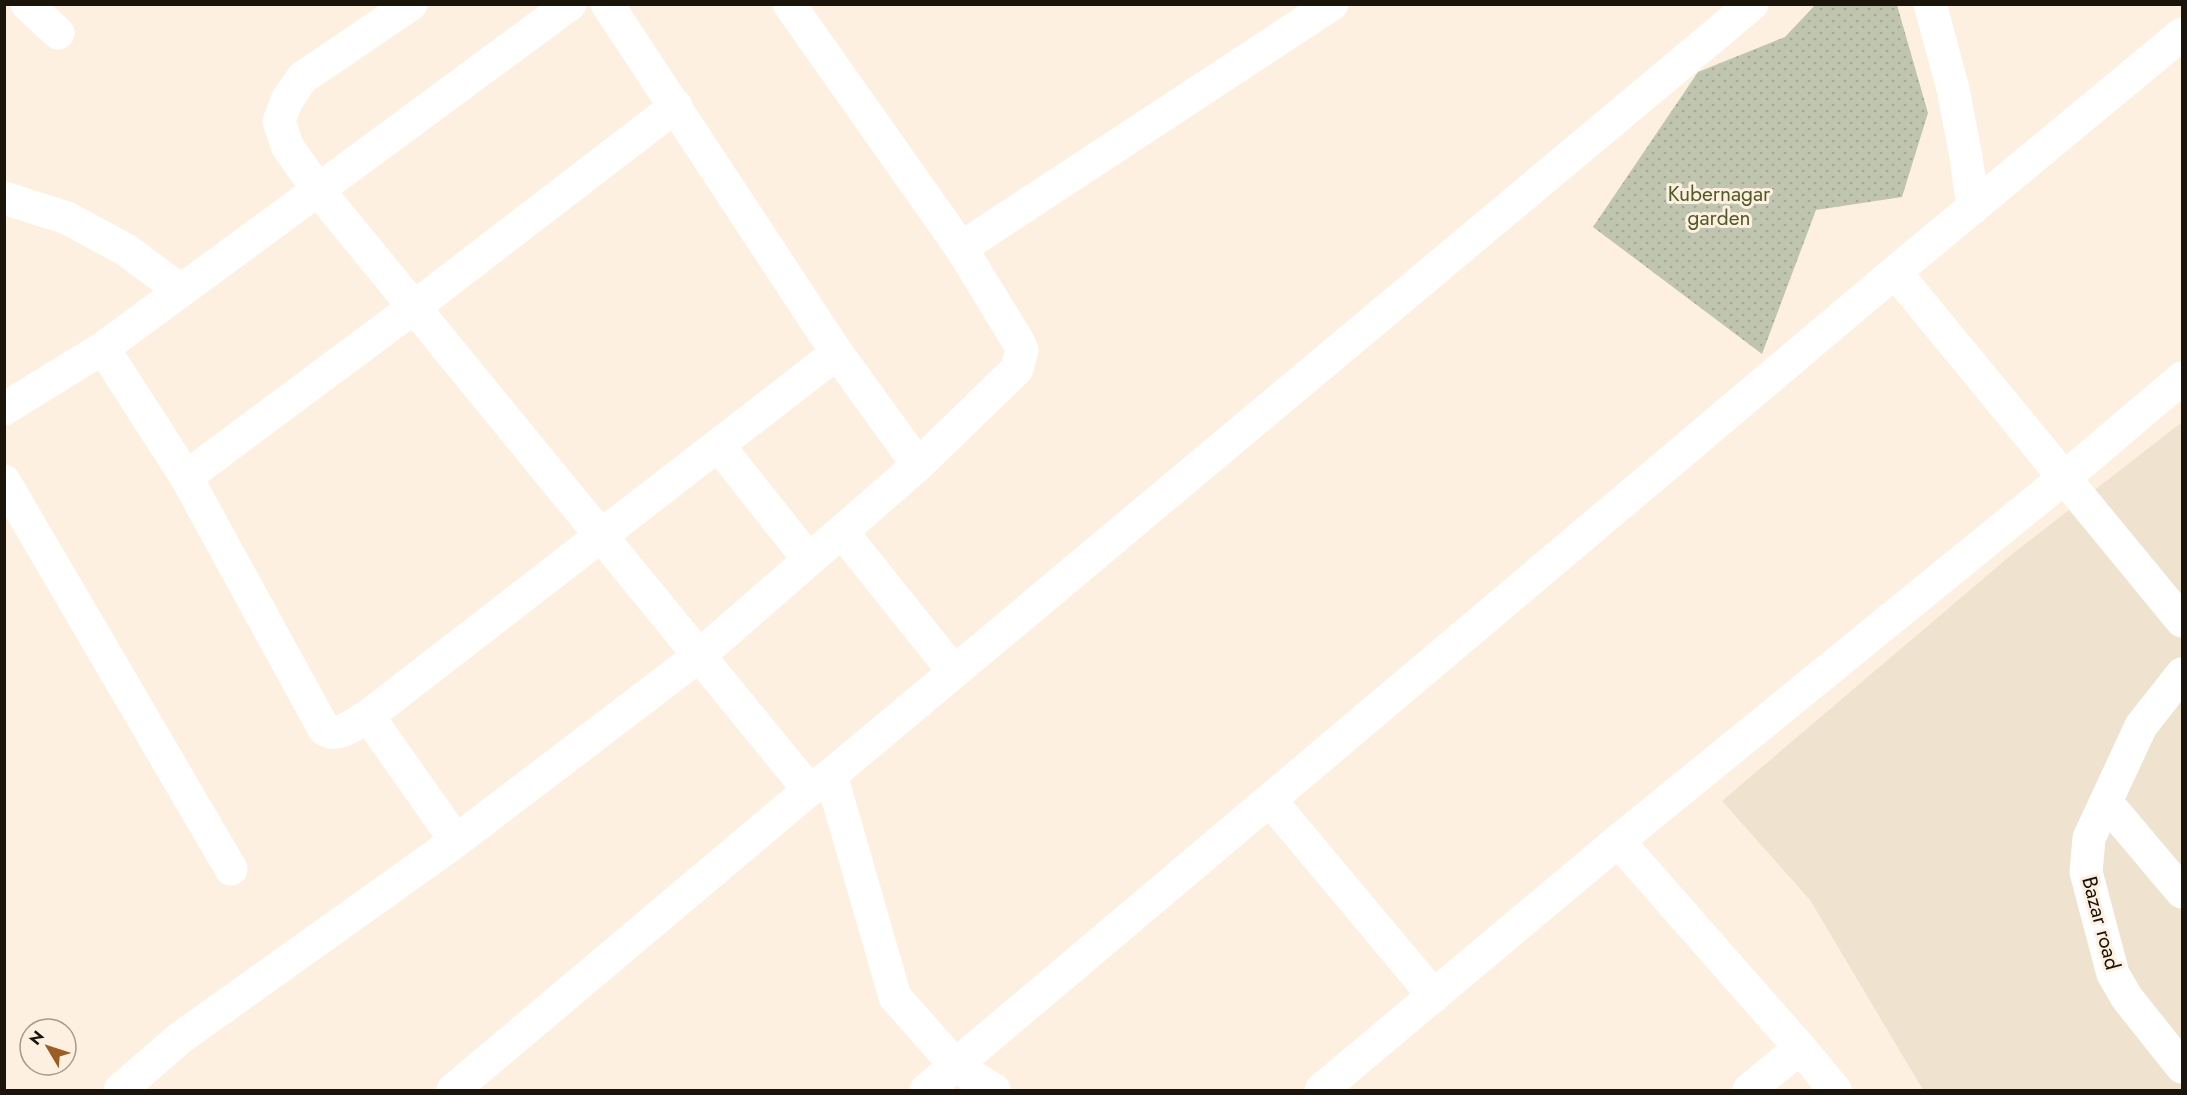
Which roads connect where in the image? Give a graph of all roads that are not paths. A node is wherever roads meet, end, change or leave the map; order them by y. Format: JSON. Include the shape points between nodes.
{"nodes":[{"id":1,"x":27,"y":4,"type":"edge"},
{"id":2,"x":411,"y":4,"type":"edge"},
{"id":3,"x":570,"y":4,"type":"edge"},
{"id":4,"x":607,"y":4,"type":"edge"},
{"id":5,"x":789,"y":4,"type":"edge"},
{"id":6,"x":1332,"y":4,"type":"edge"},
{"id":7,"x":1752,"y":4,"type":"edge"},
{"id":8,"x":1930,"y":4,"type":"edge"},
{"id":9,"x":58,"y":33,"type":"dead end"},
{"id":10,"x":2182,"y":34,"type":"edge"},
{"id":11,"x":676,"y":106,"type":"junction"},
{"id":12,"x":318,"y":189,"type":"junction"},
{"id":13,"x":4,"y":198,"type":"edge"},
{"id":14,"x":1973,"y":208,"type":"junction"},
{"id":15,"x":961,"y":248,"type":"junction"},
{"id":16,"x":1895,"y":272,"type":"junction"},
{"id":17,"x":180,"y":290,"type":"junction"},
{"id":18,"x":413,"y":308,"type":"junction"},
{"id":19,"x":103,"y":348,"type":"junction"},
{"id":20,"x":837,"y":353,"type":"junction"},
{"id":21,"x":2182,"y":378,"type":"edge"},
{"id":22,"x":4,"y":409,"type":"edge"},
{"id":23,"x":718,"y":446,"type":"junction"},
{"id":24,"x":918,"y":465,"type":"junction"},
{"id":25,"x":186,"y":477,"type":"junction"},
{"id":26,"x":2064,"y":478,"type":"junction"},
{"id":27,"x":5,"y":483,"type":"edge"},
{"id":28,"x":842,"y":532,"type":"junction"},
{"id":29,"x":602,"y":535,"type":"junction"},
{"id":30,"x":809,"y":560,"type":"junction"},
{"id":31,"x":2182,"y":621,"type":"edge"},
{"id":32,"x":700,"y":655,"type":"junction"},
{"id":33,"x":954,"y":672,"type":"junction"},
{"id":34,"x":2182,"y":674,"type":"edge"},
{"id":35,"x":368,"y":716,"type":"junction"},
{"id":36,"x":820,"y":782,"type":"junction"},
{"id":37,"x":1270,"y":800,"type":"junction"},
{"id":38,"x":2106,"y":802,"type":"junction"},
{"id":39,"x":456,"y":841,"type":"junction"},
{"id":40,"x":1618,"y":841,"type":"junction"},
{"id":41,"x":231,"y":869,"type":"dead end"},
{"id":42,"x":2182,"y":892,"type":"edge"},
{"id":43,"x":1434,"y":996,"type":"junction"},
{"id":44,"x":1800,"y":1048,"type":"junction"},
{"id":45,"x":956,"y":1066,"type":"junction"},
{"id":46,"x":2182,"y":1067,"type":"edge"},
{"id":47,"x":120,"y":1090,"type":"edge"},
{"id":48,"x":453,"y":1090,"type":"edge"},
{"id":49,"x":926,"y":1090,"type":"edge"},
{"id":50,"x":994,"y":1090,"type":"edge"},
{"id":51,"x":1321,"y":1090,"type":"edge"},
{"id":52,"x":1749,"y":1090,"type":"edge"},
{"id":53,"x":1835,"y":1090,"type":"edge"}],
"edges":[{"from":1,"to":9,"type":"street"},
{"from":2,"to":12,"type":"street","via":[[302,78],[287,100],[279,122],[287,146]]},
{"from":3,"to":12,"type":"street"},
{"from":4,"to":11,"type":"street"},
{"from":5,"to":15,"type":"street"},
{"from":6,"to":15,"type":"street"},
{"from":7,"to":33,"type":"street"},
{"from":8,"to":14,"type":"street","via":[[1953,89]]},
{"from":10,"to":14,"type":"street"},
{"from":11,"to":18,"type":"street"},
{"from":11,"to":20,"type":"street"},
{"from":12,"to":17,"type":"street"},
{"from":12,"to":18,"type":"street"},
{"from":13,"to":17,"type":"street","via":[[67,219],[126,250]]},
{"from":14,"to":16,"type":"street"},
{"from":15,"to":24,"type":"street","via":[[1019,343],[1021,360],[1017,369]]},
{"from":16,"to":26,"type":"street"},
{"from":16,"to":37,"type":"street"},
{"from":17,"to":19,"type":"street"},
{"from":18,"to":25,"type":"street"},
{"from":18,"to":29,"type":"street"},
{"from":19,"to":22,"type":"street"},
{"from":19,"to":25,"type":"street"},
{"from":20,"to":23,"type":"street"},
{"from":20,"to":24,"type":"street"},
{"from":21,"to":26,"type":"street"},
{"from":23,"to":29,"type":"street"},
{"from":23,"to":30,"type":"street"},
{"from":24,"to":28,"type":"street"},
{"from":25,"to":35,"type":"street","via":[[324,729],[336,734]]},
{"from":26,"to":31,"type":"street"},
{"from":26,"to":40,"type":"street"},
{"from":27,"to":41,"type":"street"},
{"from":28,"to":30,"type":"street"},
{"from":28,"to":33,"type":"street"},
{"from":29,"to":32,"type":"street"},
{"from":29,"to":35,"type":"street"},
{"from":30,"to":32,"type":"street"},
{"from":32,"to":36,"type":"street"},
{"from":32,"to":39,"type":"street"},
{"from":33,"to":36,"type":"street"},
{"from":34,"to":38,"type":"street","name":"Bazar road","via":[[2141,726]]},
{"from":35,"to":39,"type":"street"},
{"from":36,"to":45,"type":"street","via":[[895,997]]},
{"from":36,"to":48,"type":"street"},
{"from":37,"to":43,"type":"street"},
{"from":37,"to":45,"type":"street"},
{"from":38,"to":42,"type":"street"},
{"from":38,"to":46,"type":"street","name":"Bazar road","via":[[2089,838],[2086,872],[2113,974],[2127,998]]},
{"from":39,"to":47,"type":"street","via":[[180,1038]]},
{"from":40,"to":43,"type":"street"},
{"from":40,"to":44,"type":"street"},
{"from":43,"to":51,"type":"street"},
{"from":44,"to":52,"type":"street"},
{"from":44,"to":53,"type":"street"},
{"from":45,"to":49,"type":"street"},
{"from":45,"to":50,"type":"street"}]}
